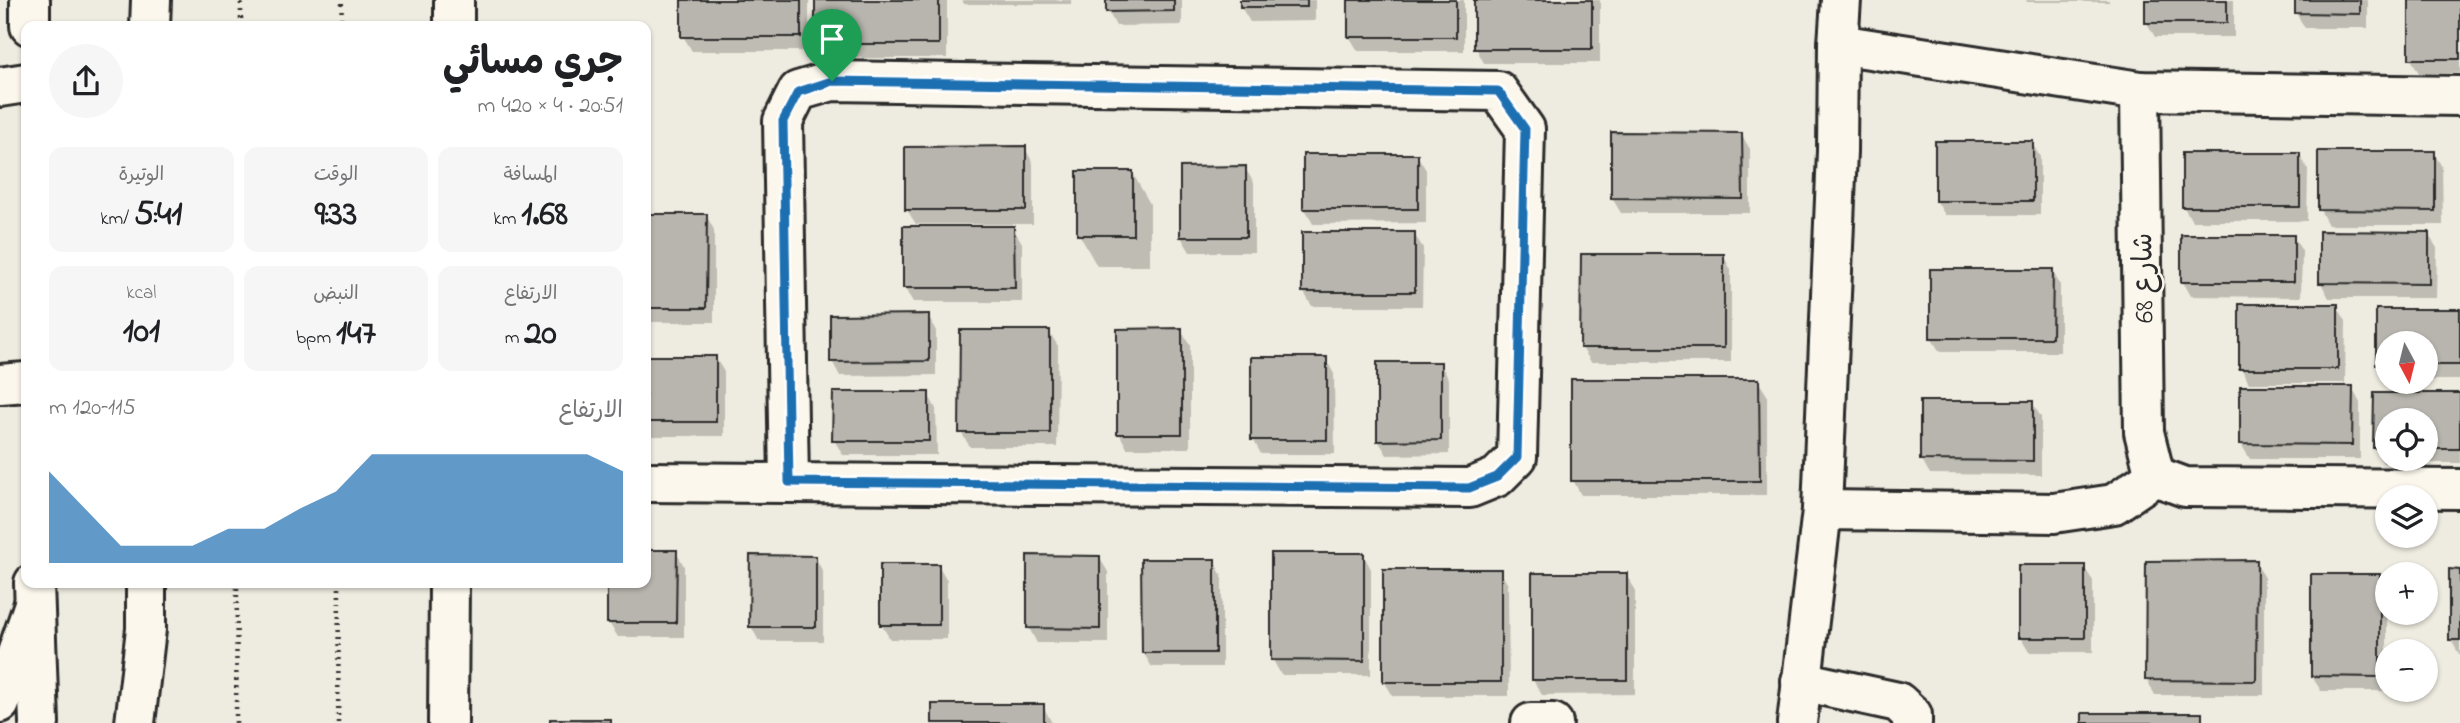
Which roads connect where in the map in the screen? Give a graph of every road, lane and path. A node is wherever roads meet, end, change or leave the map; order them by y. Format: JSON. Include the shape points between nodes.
{"nodes":[{"id":1,"x":30,"y":0,"type":"edge"},
{"id":2,"x":150,"y":0,"type":"edge"},
{"id":3,"x":241,"y":0,"type":"edge"},
{"id":4,"x":342,"y":0,"type":"edge"},
{"id":5,"x":454,"y":0,"type":"edge"},
{"id":6,"x":1841,"y":0,"type":"edge"},
{"id":7,"x":30,"y":21,"type":"edge"},
{"id":8,"x":150,"y":21,"type":"edge"},
{"id":9,"x":241,"y":21,"type":"edge"},
{"id":10,"x":341,"y":21,"type":"edge"},
{"id":11,"x":454,"y":21,"type":"edge"},
{"id":12,"x":1838,"y":44,"type":"junction"},
{"id":13,"x":21,"y":84,"type":"edge"},
{"id":14,"x":0,"y":87,"type":"edge"},
{"id":15,"x":2140,"y":91,"type":"junction"},
{"id":16,"x":2460,"y":96,"type":"edge"},
{"id":17,"x":21,"y":382,"type":"edge"},
{"id":18,"x":0,"y":384,"type":"edge"},
{"id":19,"x":2155,"y":476,"type":"junction"},
{"id":20,"x":651,"y":482,"type":"edge"},
{"id":21,"x":789,"y":482,"type":"junction"},
{"id":22,"x":2460,"y":489,"type":"edge"},
{"id":23,"x":1822,"y":510,"type":"junction"},
{"id":24,"x":146,"y":588,"type":"edge"},
{"id":25,"x":237,"y":588,"type":"edge"},
{"id":26,"x":339,"y":588,"type":"edge"},
{"id":27,"x":449,"y":588,"type":"edge"},
{"id":28,"x":35,"y":593,"type":"edge"},
{"id":29,"x":146,"y":629,"type":"junction"},
{"id":30,"x":1801,"y":681,"type":"junction"},
{"id":31,"x":0,"y":703,"type":"edge"},
{"id":32,"x":39,"y":720,"type":"edge"},
{"id":33,"x":135,"y":723,"type":"edge"},
{"id":34,"x":154,"y":723,"type":"edge"},
{"id":35,"x":236,"y":723,"type":"edge"},
{"id":36,"x":338,"y":723,"type":"edge"},
{"id":37,"x":448,"y":723,"type":"edge"},
{"id":38,"x":1531,"y":723,"type":"edge"},
{"id":39,"x":1553,"y":723,"type":"edge"},
{"id":40,"x":1797,"y":723,"type":"edge"},
{"id":41,"x":1912,"y":723,"type":"edge"}],
"edges":[{"from":1,"to":7,"type":"street"},
{"from":2,"to":8,"type":"street"},
{"from":3,"to":9,"type":"path"},
{"from":4,"to":10,"type":"path"},
{"from":5,"to":11,"type":"street"},
{"from":6,"to":12,"type":"street"},
{"from":12,"to":15,"type":"street"},
{"from":12,"to":23,"type":"street","via":[[1838,151]]},
{"from":13,"to":14,"type":"street"},
{"from":15,"to":16,"type":"street"},
{"from":15,"to":19,"type":"street","name":"شارع 68","via":[[2144,432]]},
{"from":17,"to":18,"type":"street"},
{"from":19,"to":22,"type":"street","via":[[2185,487]]},
{"from":19,"to":23,"type":"street","via":[[2114,504],[2054,513]]},
{"from":20,"to":21,"type":"street"},
{"from":21,"to":21,"type":"street","via":[[1469,488],[1497,477],[1517,457],[1525,129],[1498,91],[832,81],[798,92],[783,121]]},
{"from":23,"to":30,"type":"street"},
{"from":24,"to":29,"type":"street"},
{"from":25,"to":35,"type":"path"},
{"from":26,"to":36,"type":"path"},
{"from":27,"to":37,"type":"street"},
{"from":28,"to":31,"type":"street"},
{"from":28,"to":32,"type":"street"},
{"from":29,"to":33,"type":"street"},
{"from":29,"to":34,"type":"street"},
{"from":30,"to":40,"type":"street"},
{"from":30,"to":41,"type":"street","via":[[1898,702],[1912,715]]},
{"from":38,"to":39,"type":"street"}]}
